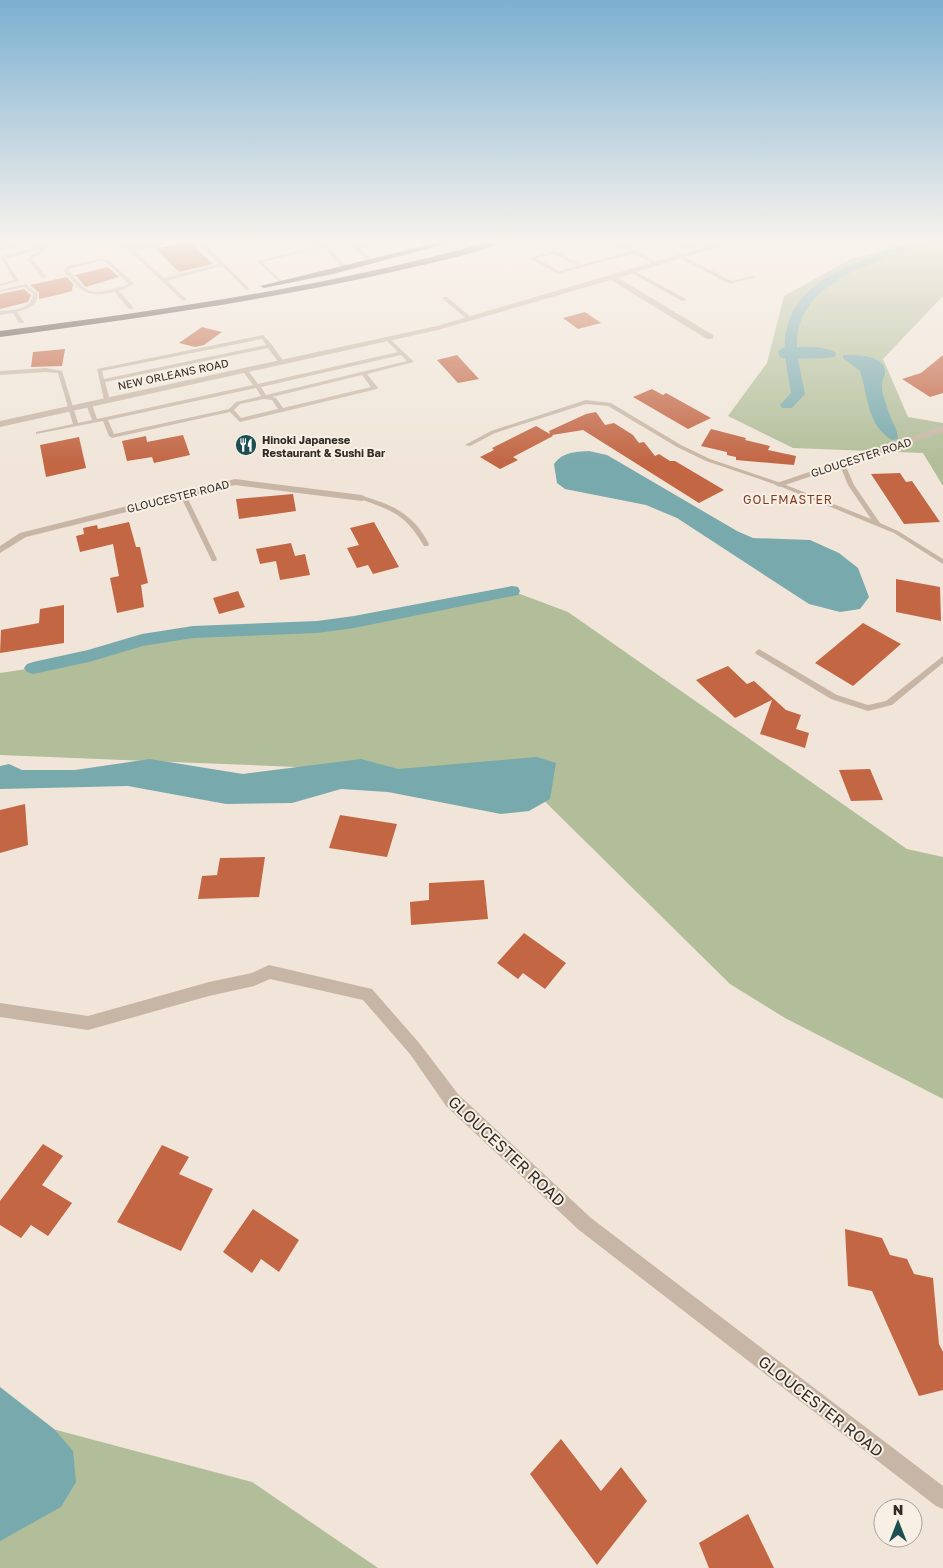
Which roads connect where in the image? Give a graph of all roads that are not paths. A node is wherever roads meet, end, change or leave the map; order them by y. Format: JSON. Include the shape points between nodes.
{"nodes":[{"id":1,"x":17,"y":316,"type":"edge"},
{"id":2,"x":66,"y":316,"type":"edge"},
{"id":3,"x":129,"y":316,"type":"edge"},
{"id":4,"x":467,"y":316,"type":"edge"},
{"id":5,"x":480,"y":316,"type":"edge"},
{"id":6,"x":675,"y":316,"type":"edge"},
{"id":7,"x":470,"y":319,"type":"junction"},
{"id":8,"x":21,"y":322,"type":"junction"},
{"id":9,"x":0,"y":325,"type":"edge"},
{"id":10,"x":0,"y":334,"type":"edge"},
{"id":11,"x":710,"y":337,"type":"dead end"},
{"id":12,"x":388,"y":339,"type":"junction"},
{"id":13,"x":270,"y":346,"type":"junction"},
{"id":14,"x":402,"y":353,"type":"junction"},
{"id":15,"x":281,"y":362,"type":"junction"},
{"id":16,"x":245,"y":370,"type":"junction"},
{"id":17,"x":0,"y":372,"type":"edge"},
{"id":18,"x":363,"y":373,"type":"junction"},
{"id":19,"x":102,"y":381,"type":"junction"},
{"id":20,"x":257,"y":386,"type":"junction"},
{"id":21,"x":265,"y":396,"type":"junction"},
{"id":22,"x":107,"y":400,"type":"junction"},
{"id":23,"x":89,"y":404,"type":"junction"},
{"id":24,"x":70,"y":408,"type":"junction"},
{"id":25,"x":231,"y":410,"type":"junction"},
{"id":26,"x":282,"y":410,"type":"junction"},
{"id":27,"x":105,"y":419,"type":"junction"},
{"id":28,"x":95,"y":421,"type":"junction"},
{"id":29,"x":0,"y":424,"type":"edge"},
{"id":30,"x":76,"y":425,"type":"junction"},
{"id":31,"x":943,"y":429,"type":"edge"},
{"id":32,"x":38,"y":433,"type":"dead end"},
{"id":33,"x":468,"y":445,"type":"dead end"},
{"id":34,"x":842,"y":463,"type":"junction"},
{"id":35,"x":779,"y":484,"type":"junction"},
{"id":36,"x":183,"y":495,"type":"junction"},
{"id":37,"x":362,"y":498,"type":"joint"},
{"id":38,"x":878,"y":525,"type":"junction"},
{"id":39,"x":426,"y":544,"type":"dead end"},
{"id":40,"x":0,"y":550,"type":"edge"},
{"id":41,"x":214,"y":559,"type":"dead end"},
{"id":42,"x":943,"y":562,"type":"edge"},
{"id":43,"x":759,"y":652,"type":"dead end"},
{"id":44,"x":943,"y":659,"type":"edge"},
{"id":45,"x":0,"y":1010,"type":"edge"},
{"id":46,"x":943,"y":1499,"type":"edge"}],
"edges":[{"from":1,"to":8,"type":"lane"},
{"from":2,"to":8,"type":"highway"},
{"from":3,"to":10,"type":"highway"},
{"from":4,"to":7,"type":"lane"},
{"from":5,"to":7,"type":"street","name":"NEW ORLEANS ROAD"},
{"from":6,"to":11,"type":"street"},
{"from":7,"to":12,"type":"street","name":"NEW ORLEANS ROAD"},
{"from":8,"to":9,"type":"highway"},
{"from":12,"to":14,"type":"lane"},
{"from":12,"to":15,"type":"street","name":"NEW ORLEANS ROAD"},
{"from":13,"to":15,"type":"lane"},
{"from":13,"to":19,"type":"lane"},
{"from":13,"to":19,"type":"lane","via":[[264,337],[99,370]]},
{"from":14,"to":18,"type":"lane","via":[[411,362]]},
{"from":14,"to":20,"type":"lane"},
{"from":15,"to":16,"type":"street","name":"NEW ORLEANS ROAD"},
{"from":16,"to":20,"type":"lane"},
{"from":16,"to":22,"type":"street","name":"NEW ORLEANS ROAD"},
{"from":17,"to":24,"type":"lane","via":[[60,372]]},
{"from":18,"to":21,"type":"lane"},
{"from":18,"to":26,"type":"lane","via":[[375,388]]},
{"from":19,"to":22,"type":"lane"},
{"from":20,"to":21,"type":"lane"},
{"from":20,"to":27,"type":"lane"},
{"from":21,"to":25,"type":"lane","via":[[238,403]]},
{"from":21,"to":26,"type":"lane","via":[[274,399]]},
{"from":22,"to":23,"type":"street","name":"NEW ORLEANS ROAD"},
{"from":23,"to":24,"type":"street","name":"NEW ORLEANS ROAD"},
{"from":23,"to":28,"type":"lane"},
{"from":24,"to":29,"type":"street","name":"NEW ORLEANS ROAD"},
{"from":24,"to":30,"type":"lane"},
{"from":25,"to":26,"type":"lane","via":[[240,420]]},
{"from":25,"to":27,"type":"lane","via":[[112,436]]},
{"from":27,"to":28,"type":"lane"},
{"from":28,"to":30,"type":"lane"},
{"from":30,"to":32,"type":"lane"},
{"from":31,"to":34,"type":"street","name":"GLOUCESTER ROAD"},
{"from":33,"to":35,"type":"lane","via":[[493,432],[586,402],[595,402],[609,404],[708,460]]},
{"from":34,"to":35,"type":"street","name":"GLOUCESTER ROAD"},
{"from":34,"to":38,"type":"lane","via":[[851,485]]},
{"from":35,"to":38,"type":"lane"},
{"from":36,"to":37,"type":"street","name":"GLOUCESTER ROAD","via":[[235,482]]},
{"from":36,"to":40,"type":"street","name":"GLOUCESTER ROAD","via":[[23,535]]},
{"from":36,"to":41,"type":"lane"},
{"from":37,"to":39,"type":"lane","via":[[396,510],[418,527]]},
{"from":38,"to":42,"type":"lane","via":[[896,532]]},
{"from":43,"to":44,"type":"lane","via":[[834,697],[868,708],[889,703]]},
{"from":45,"to":46,"type":"street","name":"GLOUCESTER ROAD","via":[[88,1023],[269,972],[367,994],[415,1049],[452,1100],[585,1224]]}]}
